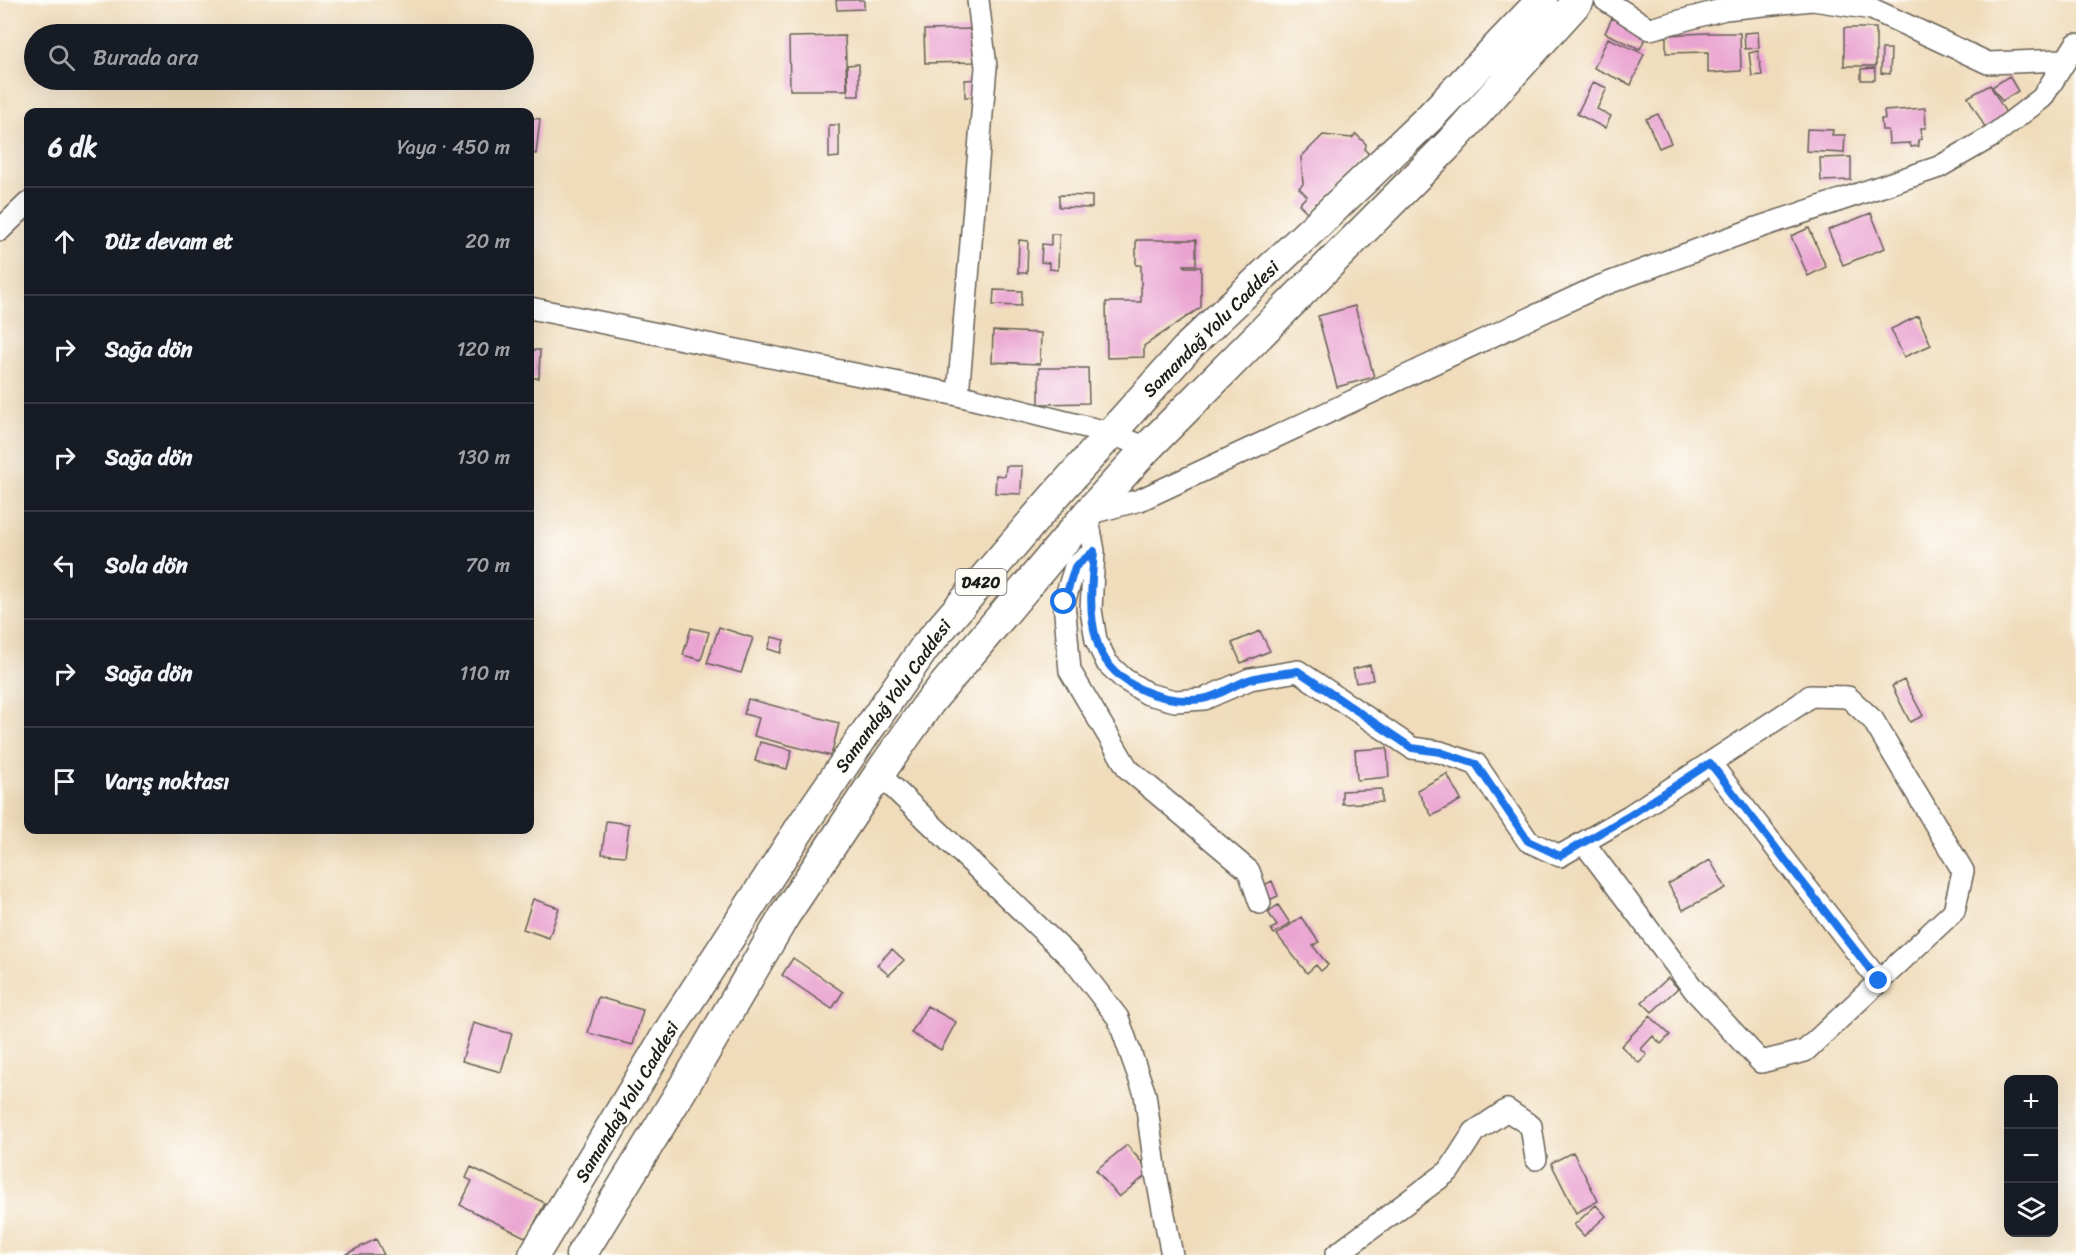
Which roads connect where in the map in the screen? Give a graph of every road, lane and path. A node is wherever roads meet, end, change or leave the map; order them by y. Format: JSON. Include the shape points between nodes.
{"nodes":[{"id":1,"x":978,"y":0,"type":"edge"},
{"id":2,"x":1542,"y":0,"type":"edge"},
{"id":3,"x":1579,"y":0,"type":"edge"},
{"id":4,"x":1605,"y":0,"type":"edge"},
{"id":5,"x":1812,"y":0,"type":"edge"},
{"id":6,"x":2070,"y":52,"type":"edge"},
{"id":7,"x":24,"y":207,"type":"edge"},
{"id":8,"x":0,"y":230,"type":"edge"},
{"id":9,"x":534,"y":309,"type":"edge"},
{"id":10,"x":958,"y":395,"type":"junction"},
{"id":11,"x":1110,"y":433,"type":"junction"},
{"id":12,"x":1147,"y":448,"type":"junction"},
{"id":13,"x":1087,"y":514,"type":"junction"},
{"id":14,"x":1094,"y":551,"type":"junction"},
{"id":15,"x":1710,"y":763,"type":"junction"},
{"id":16,"x":879,"y":774,"type":"junction"},
{"id":17,"x":1584,"y":843,"type":"junction"},
{"id":18,"x":1260,"y":903,"type":"dead end"},
{"id":19,"x":1879,"y":981,"type":"junction"},
{"id":20,"x":1536,"y":1159,"type":"dead end"},
{"id":21,"x":534,"y":1255,"type":"edge"},
{"id":22,"x":581,"y":1255,"type":"edge"},
{"id":23,"x":1172,"y":1255,"type":"edge"},
{"id":24,"x":1336,"y":1255,"type":"edge"}],
"edges":[{"from":1,"to":10,"type":"street","via":[[986,67]]},
{"from":2,"to":11,"type":"highway","name":"Samandağ Yolu Caddesi","number":"D420","via":[[1430,117],[1190,345]]},
{"from":3,"to":12,"type":"highway","name":"Samandağ Yolu Caddesi","number":"D420","via":[[1449,144]]},
{"from":4,"to":5,"type":"street","via":[[1650,29],[1725,9]]},
{"from":5,"to":6,"type":"street","via":[[1872,9],[1988,63]]},
{"from":6,"to":13,"type":"street","via":[[2042,98],[1991,137],[1939,166],[1595,288],[1140,500]]},
{"from":7,"to":8,"type":"street"},
{"from":9,"to":10,"type":"street"},
{"from":10,"to":11,"type":"street"},
{"from":11,"to":12,"type":"street"},
{"from":11,"to":21,"type":"highway","name":"Samandağ Yolu Caddesi","number":"D420","via":[[918,657],[677,1018]]},
{"from":12,"to":13,"type":"highway","name":"Samandağ Yolu Caddesi","number":"D420"},
{"from":13,"to":14,"type":"street"},
{"from":13,"to":16,"type":"highway","name":"Samandağ Yolu Caddesi","number":"D420","via":[[928,703]]},
{"from":14,"to":17,"type":"street","via":[[1091,609],[1096,640],[1107,663],[1148,694],[1175,701],[1204,699],[1250,680],[1298,671],[1412,748],[1476,764],[1528,841],[1560,856]]},
{"from":14,"to":18,"type":"street","via":[[1075,567],[1064,602],[1070,671],[1128,769],[1249,871]]},
{"from":15,"to":17,"type":"street"},
{"from":15,"to":19,"type":"street"},
{"from":15,"to":19,"type":"street","via":[[1809,696],[1848,697],[1873,720],[1963,871],[1954,911]]},
{"from":16,"to":22,"type":"highway","name":"Samandağ Yolu Caddesi","number":"D420","via":[[785,915]]},
{"from":16,"to":23,"type":"street","via":[[1074,961],[1118,1018],[1144,1094]]},
{"from":17,"to":19,"type":"street","via":[[1695,991],[1761,1062],[1805,1051]]},
{"from":20,"to":24,"type":"street","via":[[1532,1126],[1507,1110],[1474,1132],[1449,1171]]}]}
